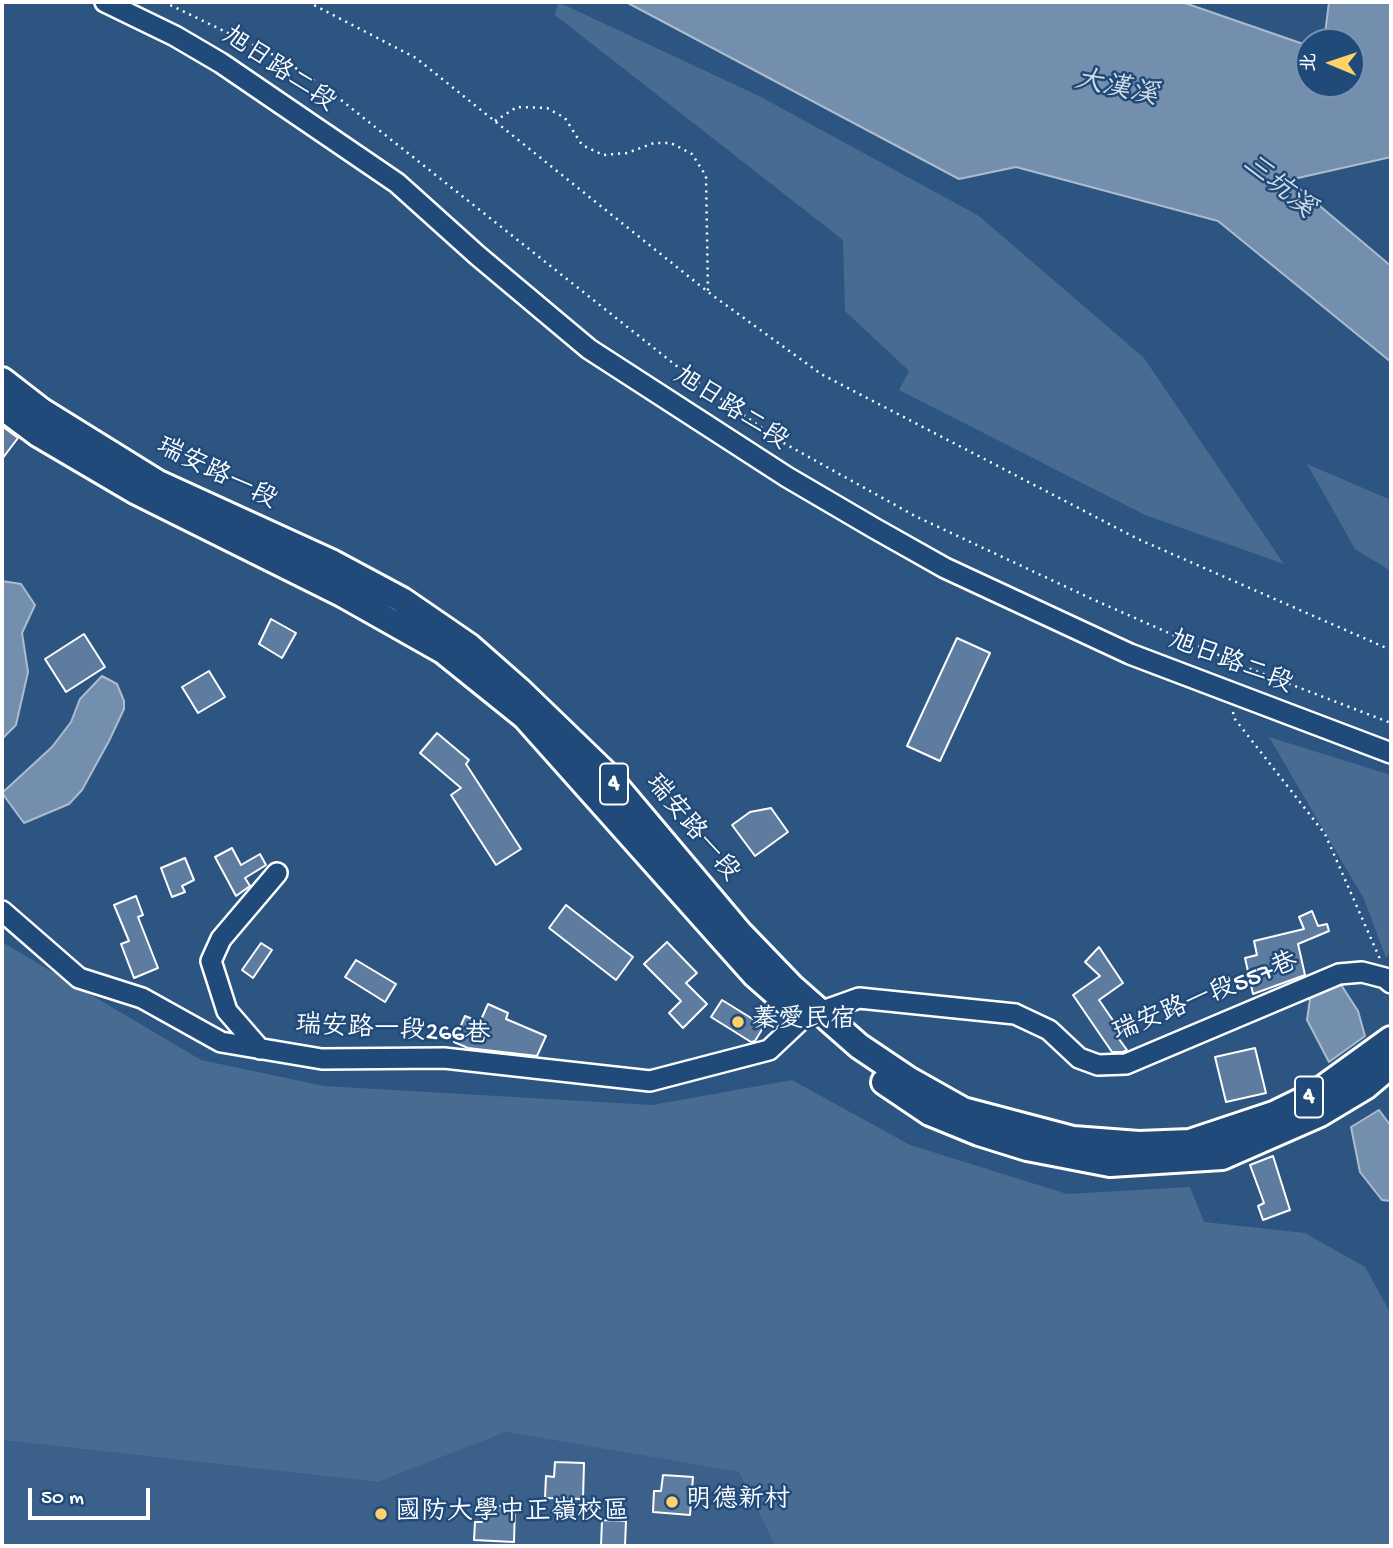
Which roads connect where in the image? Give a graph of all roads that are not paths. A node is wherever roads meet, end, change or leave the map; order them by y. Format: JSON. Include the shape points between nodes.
{"nodes":[{"id":1,"x":105,"y":2,"type":"edge"},
{"id":2,"x":2,"y":380,"type":"edge"},
{"id":3,"x":2,"y":407,"type":"edge"},
{"id":4,"x":1391,"y":753,"type":"edge"},
{"id":5,"x":277,"y":873,"type":"dead end"},
{"id":6,"x":2,"y":911,"type":"edge"},
{"id":7,"x":1388,"y":980,"type":"edge"},
{"id":8,"x":813,"y":1015,"type":"junction"},
{"id":9,"x":1391,"y":1039,"type":"edge"},
{"id":10,"x":260,"y":1049,"type":"junction"},
{"id":11,"x":1391,"y":1065,"type":"edge"},
{"id":12,"x":1219,"y":1146,"type":"junction"}],
"edges":[{"from":1,"to":4,"type":"street","name":"旭日路二段","via":[[220,63],[397,183],[589,349],[787,477],[967,579],[1130,654]]},
{"from":2,"to":8,"type":"main road","name":"瑞安路一段","number":"4","via":[[42,411],[158,483],[333,563],[402,600],[469,646],[605,773]]},
{"from":3,"to":8,"type":"main road","name":"瑞安路一段","number":"4","via":[[38,434],[135,491],[342,594],[443,651],[525,717],[755,975]]},
{"from":5,"to":10,"type":"street","via":[[221,939],[211,961],[228,1011]]},
{"from":6,"to":10,"type":"street","name":"瑞安路一段266巷","via":[[79,978],[142,998],[222,1042]]},
{"from":7,"to":8,"type":"street","name":"瑞安路一段557巷","via":[[1351,971],[1339,974],[1126,1064],[1112,1065],[1079,1058],[1049,1030],[1015,1014],[859,998]]},
{"from":8,"to":10,"type":"street","name":"瑞安路一段266巷","via":[[769,1050],[650,1081],[444,1058],[322,1059]]},
{"from":8,"to":12,"type":"main road","name":"瑞安路一段","number":"4","via":[[908,1079],[975,1113],[1073,1139]]},
{"from":9,"to":12,"type":"main road","number":"4","via":[[1315,1094]]},
{"from":11,"to":12,"type":"main road","number":"4","via":[[1320,1114]]}]}
